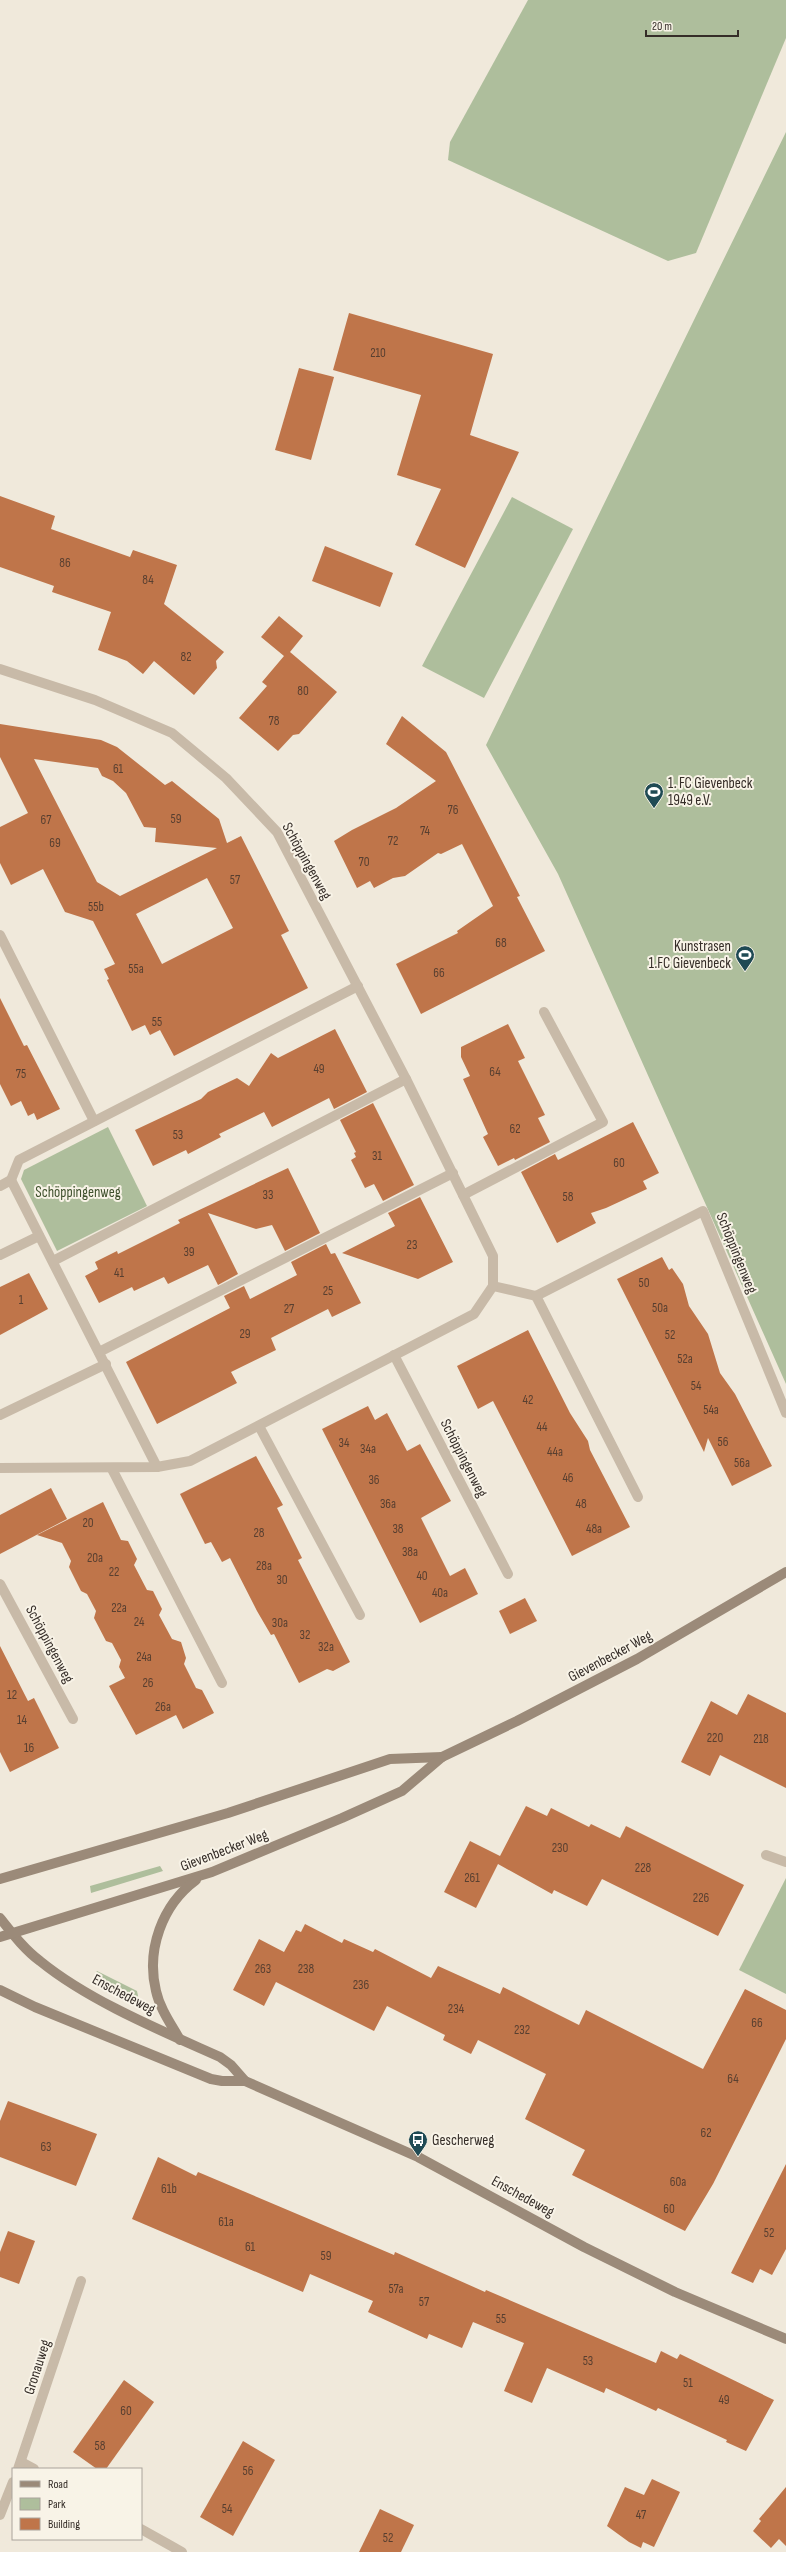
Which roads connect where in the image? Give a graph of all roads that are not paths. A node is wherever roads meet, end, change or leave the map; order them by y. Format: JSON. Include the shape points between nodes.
{"nodes":[{"id":1,"x":0,"y":669,"type":"edge"},
{"id":2,"x":0,"y":935,"type":"edge"},
{"id":3,"x":358,"y":986,"type":"junction"},
{"id":4,"x":544,"y":1012,"type":"dead end"},
{"id":5,"x":406,"y":1079,"type":"junction"},
{"id":6,"x":94,"y":1121,"type":"junction"},
{"id":7,"x":452,"y":1173,"type":"junction"},
{"id":8,"x":11,"y":1180,"type":"junction"},
{"id":9,"x":0,"y":1186,"type":"edge"},
{"id":10,"x":463,"y":1195,"type":"junction"},
{"id":11,"x":39,"y":1236,"type":"junction"},
{"id":12,"x":0,"y":1255,"type":"edge"},
{"id":13,"x":52,"y":1261,"type":"junction"},
{"id":14,"x":492,"y":1286,"type":"junction"},
{"id":15,"x":536,"y":1296,"type":"junction"},
{"id":16,"x":99,"y":1352,"type":"junction"},
{"id":17,"x":394,"y":1355,"type":"junction"},
{"id":18,"x":106,"y":1364,"type":"junction"},
{"id":19,"x":786,"y":1413,"type":"edge"},
{"id":20,"x":0,"y":1415,"type":"edge"},
{"id":21,"x":259,"y":1426,"type":"junction"},
{"id":22,"x":157,"y":1467,"type":"junction"},
{"id":23,"x":0,"y":1468,"type":"edge"},
{"id":24,"x":112,"y":1469,"type":"junction"},
{"id":25,"x":638,"y":1497,"type":"dead end"},
{"id":26,"x":786,"y":1572,"type":"edge"},
{"id":27,"x":508,"y":1574,"type":"dead end"},
{"id":28,"x":0,"y":1584,"type":"edge"},
{"id":29,"x":360,"y":1615,"type":"dead end"},
{"id":30,"x":222,"y":1683,"type":"dead end"},
{"id":31,"x":73,"y":1719,"type":"dead end"},
{"id":32,"x":442,"y":1757,"type":"junction"},
{"id":33,"x":766,"y":1855,"type":"dead end"},
{"id":34,"x":786,"y":1862,"type":"edge"},
{"id":35,"x":203,"y":1875,"type":"junction"},
{"id":36,"x":0,"y":1879,"type":"edge"},
{"id":37,"x":0,"y":1918,"type":"edge"},
{"id":38,"x":12,"y":1933,"type":"junction"},
{"id":39,"x":0,"y":1937,"type":"edge"},
{"id":40,"x":0,"y":1990,"type":"edge"},
{"id":41,"x":180,"y":2040,"type":"junction"},
{"id":42,"x":245,"y":2081,"type":"junction"},
{"id":43,"x":81,"y":2281,"type":"dead end"},
{"id":44,"x":786,"y":2339,"type":"edge"},
{"id":45,"x":20,"y":2466,"type":"edge"},
{"id":46,"x":12,"y":2485,"type":"edge"},
{"id":47,"x":0,"y":2515,"type":"edge"},
{"id":48,"x":142,"y":2530,"type":"edge"},
{"id":49,"x":182,"y":2552,"type":"edge"}],
"edges":[{"from":1,"to":3,"type":"street","name":"Schöppingenweg","via":[[95,700],[172,733],[226,778],[277,832]]},
{"from":2,"to":6,"type":"street"},
{"from":3,"to":5,"type":"street","name":"Schöppingenweg"},
{"from":3,"to":6,"type":"street"},
{"from":4,"to":10,"type":"street","via":[[603,1122]]},
{"from":5,"to":7,"type":"street","name":"Schöppingenweg"},
{"from":5,"to":13,"type":"street"},
{"from":6,"to":8,"type":"street","via":[[19,1160]]},
{"from":7,"to":10,"type":"street","name":"Schöppingenweg"},
{"from":7,"to":16,"type":"street"},
{"from":8,"to":9,"type":"street"},
{"from":8,"to":11,"type":"street"},
{"from":10,"to":14,"type":"street","name":"Schöppingenweg","via":[[493,1256]]},
{"from":11,"to":12,"type":"street"},
{"from":11,"to":13,"type":"street"},
{"from":13,"to":16,"type":"street"},
{"from":14,"to":15,"type":"street"},
{"from":14,"to":17,"type":"street","via":[[474,1314]]},
{"from":15,"to":19,"type":"street","name":"Schöppingenweg","via":[[703,1211]]},
{"from":15,"to":25,"type":"street"},
{"from":16,"to":18,"type":"street"},
{"from":17,"to":21,"type":"street"},
{"from":17,"to":27,"type":"street","name":"Schöppingenweg"},
{"from":18,"to":20,"type":"street"},
{"from":18,"to":22,"type":"street"},
{"from":21,"to":22,"type":"street","via":[[190,1461]]},
{"from":21,"to":29,"type":"street"},
{"from":22,"to":24,"type":"street"},
{"from":23,"to":24,"type":"street"},
{"from":24,"to":30,"type":"street"},
{"from":26,"to":32,"type":"main road","name":"Gievenbecker Weg","via":[[637,1659]]},
{"from":28,"to":31,"type":"street","name":"Schöppingenweg"},
{"from":32,"to":35,"type":"main road","name":"Gievenbecker Weg","via":[[402,1791],[287,1842]]},
{"from":32,"to":36,"type":"main road","name":"Gievenbecker Weg","via":[[390,1759],[228,1814]]},
{"from":33,"to":34,"type":"street"},
{"from":35,"to":38,"type":"main road","name":"Gievenbecker Weg"},
{"from":35,"to":41,"type":"main road","via":[[191,1884],[168,1911],[154,1947],[153,1977],[156,1992]]},
{"from":37,"to":38,"type":"main road","name":"Enschedeweg"},
{"from":38,"to":39,"type":"main road","name":"Gievenbecker Weg"},
{"from":38,"to":41,"type":"main road","name":"Enschedeweg","via":[[53,1971]]},
{"from":40,"to":42,"type":"main road","name":"Enschedeweg","via":[[210,2079]]},
{"from":41,"to":42,"type":"main road","name":"Enschedeweg","via":[[220,2058],[231,2065]]},
{"from":42,"to":44,"type":"main road","name":"Enschedeweg","via":[[418,2156],[584,2247],[675,2292]]},
{"from":43,"to":45,"type":"street","name":"Gronauweg"},
{"from":46,"to":47,"type":"street"},
{"from":48,"to":49,"type":"street"}]}
